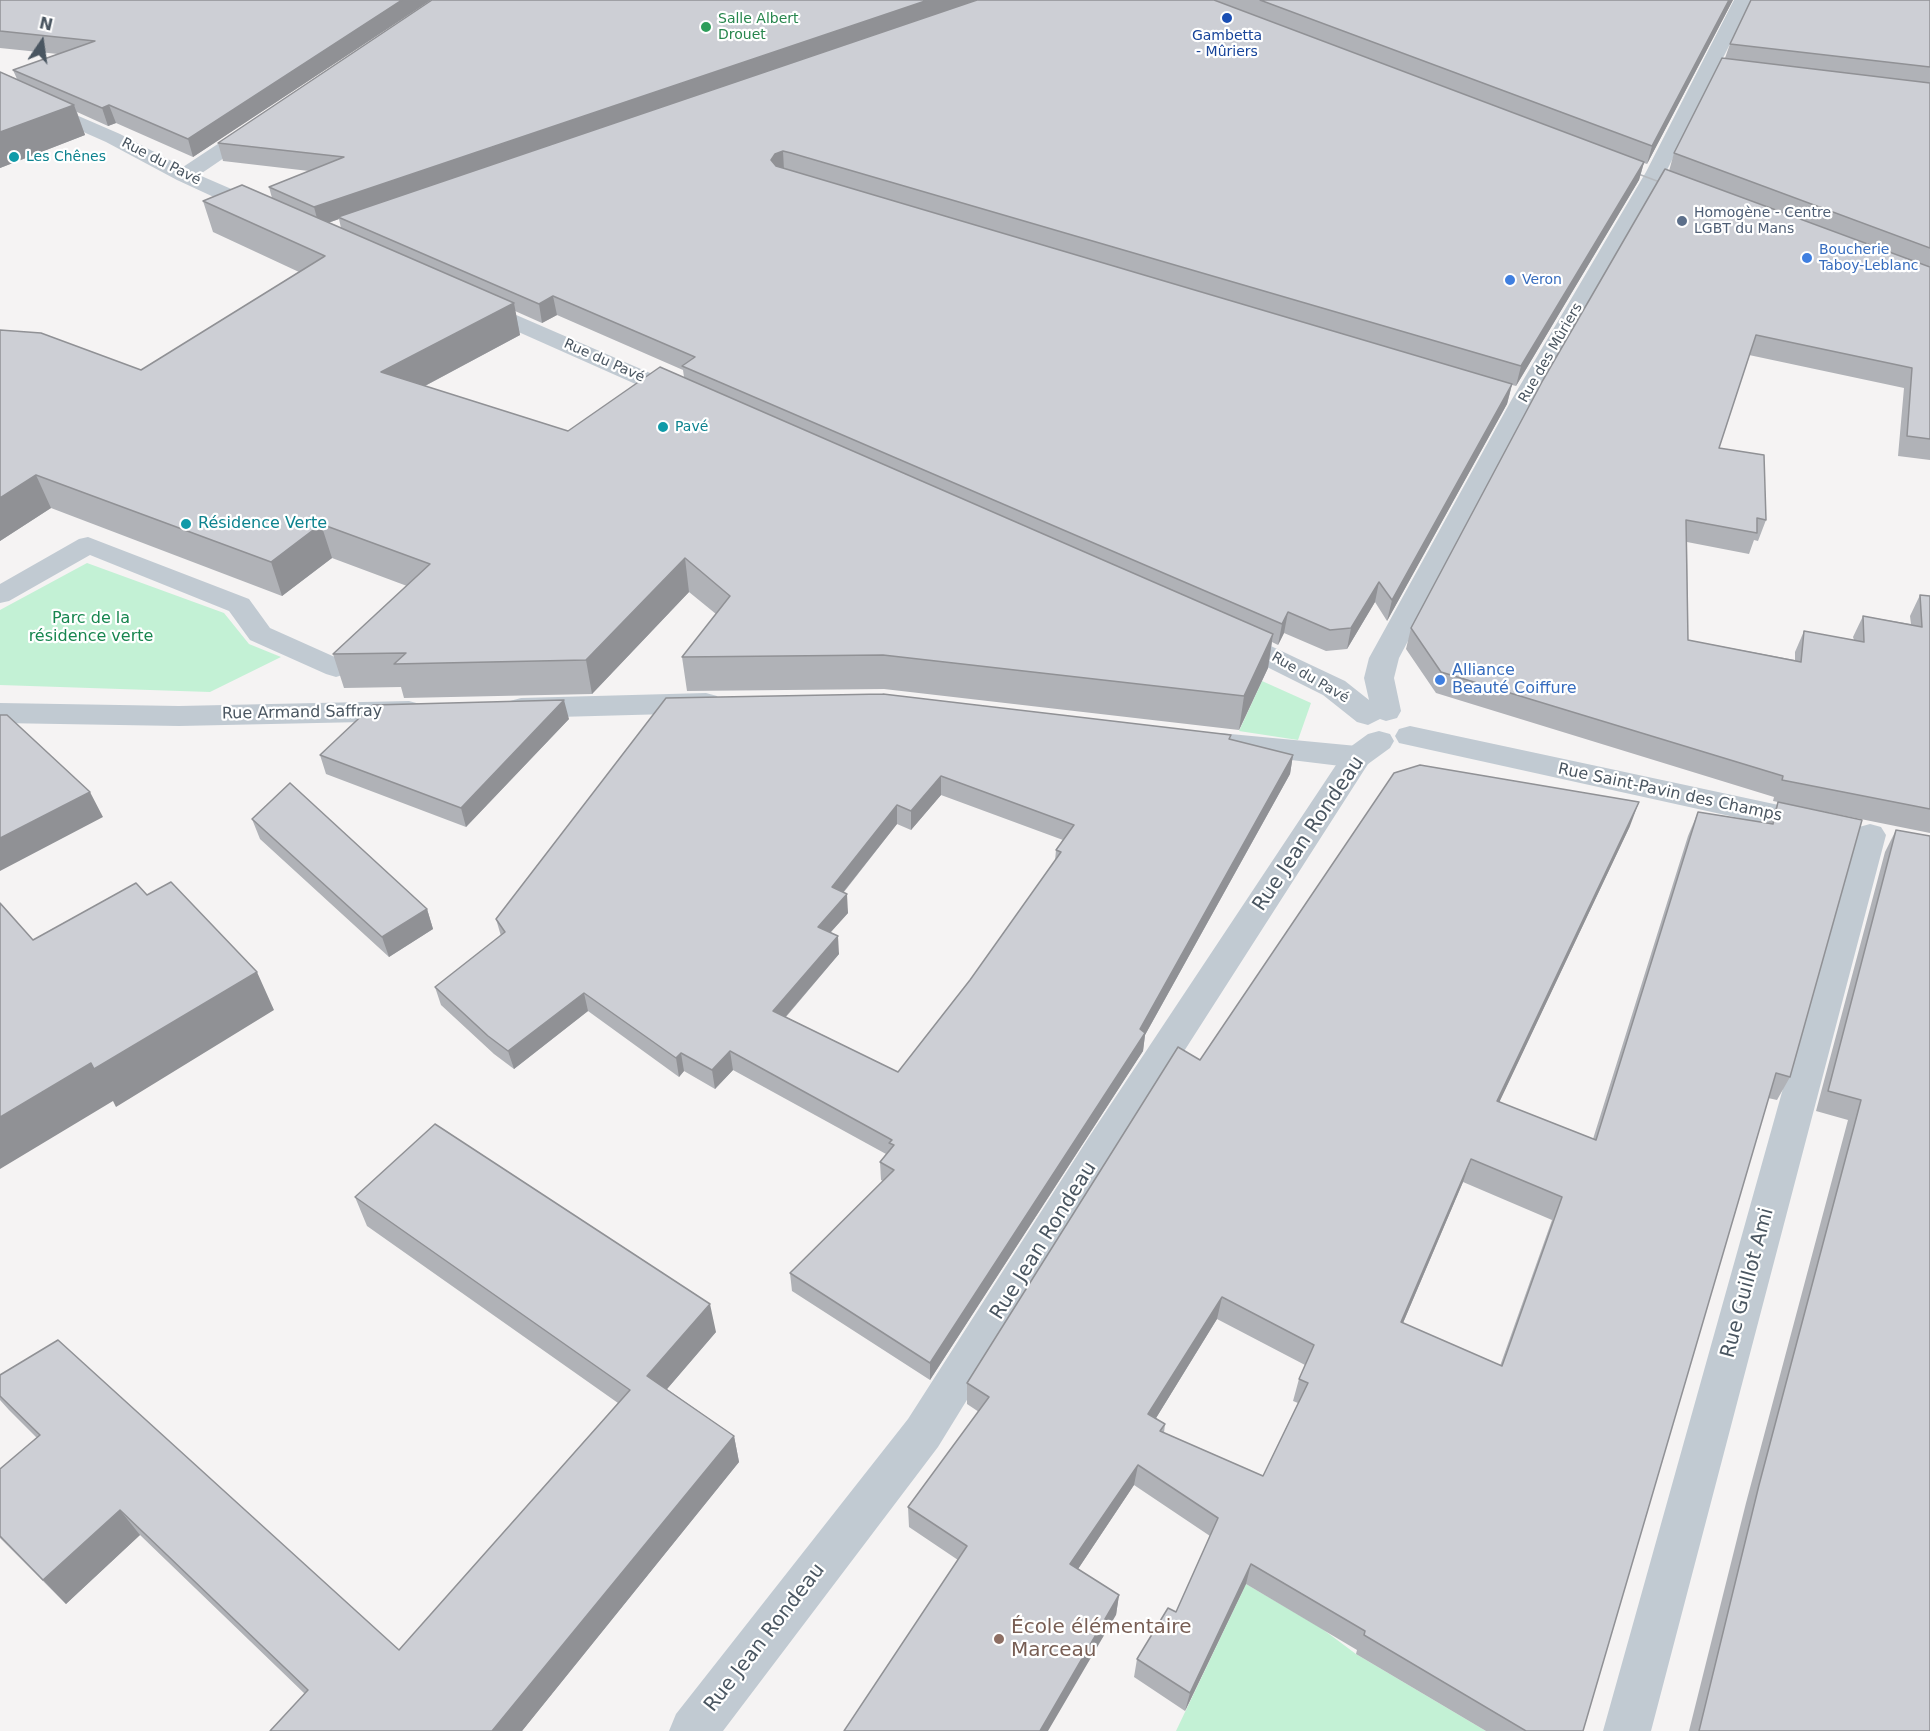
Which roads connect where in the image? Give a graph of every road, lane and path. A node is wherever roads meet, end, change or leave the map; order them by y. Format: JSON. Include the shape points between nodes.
{"nodes":[{"id":1,"x":1743,"y":0,"type":"edge"},
{"id":2,"x":0,"y":88,"type":"edge"},
{"id":3,"x":272,"y":117,"type":"edge"},
{"id":4,"x":184,"y":176,"type":"junction"},
{"id":5,"x":288,"y":222,"type":"edge"},
{"id":6,"x":451,"y":294,"type":"edge"},
{"id":7,"x":709,"y":408,"type":"edge"},
{"id":8,"x":0,"y":595,"type":"edge"},
{"id":9,"x":1209,"y":628,"type":"edge"},
{"id":10,"x":336,"y":668,"type":"edge"},
{"id":11,"x":729,"y":703,"type":"edge"},
{"id":12,"x":495,"y":709,"type":"edge"},
{"id":13,"x":436,"y":710,"type":"edge"},
{"id":14,"x":0,"y":713,"type":"edge"},
{"id":15,"x":1380,"y":732,"type":"junction"},
{"id":16,"x":1197,"y":740,"type":"edge"},
{"id":17,"x":1883,"y":838,"type":"joint"},
{"id":18,"x":693,"y":1731,"type":"edge"},
{"id":19,"x":1627,"y":1731,"type":"edge"}],
"edges":[{"from":1,"to":15,"type":"street","name":"Rue des Mûriers","via":[[1718,68],[1513,396],[1384,658],[1379,678]]},
{"from":2,"to":4,"type":"street","name":"Rue du Pavé","via":[[113,138]]},
{"from":3,"to":4,"type":"street"},
{"from":4,"to":5,"type":"street","name":"Rue du Pavé"},
{"from":6,"to":7,"type":"street","name":"Rue du Pavé"},
{"from":8,"to":10,"type":"lane","via":[[88,546],[239,605],[260,634]]},
{"from":9,"to":15,"type":"street","name":"Rue du Pavé","via":[[1334,688]]},
{"from":11,"to":12,"type":"street"},
{"from":13,"to":14,"type":"street","name":"Rue Armand Saffray","via":[[179,716]]},
{"from":15,"to":16,"type":"street"},
{"from":15,"to":17,"type":"street","name":"Rue Saint-Pavin des Champs"},
{"from":15,"to":18,"type":"street","name":"Rue Jean Rondeau","via":[[1109,1138],[923,1433]]},
{"from":17,"to":19,"type":"street","name":"Rue Guillot Ami"}]}
